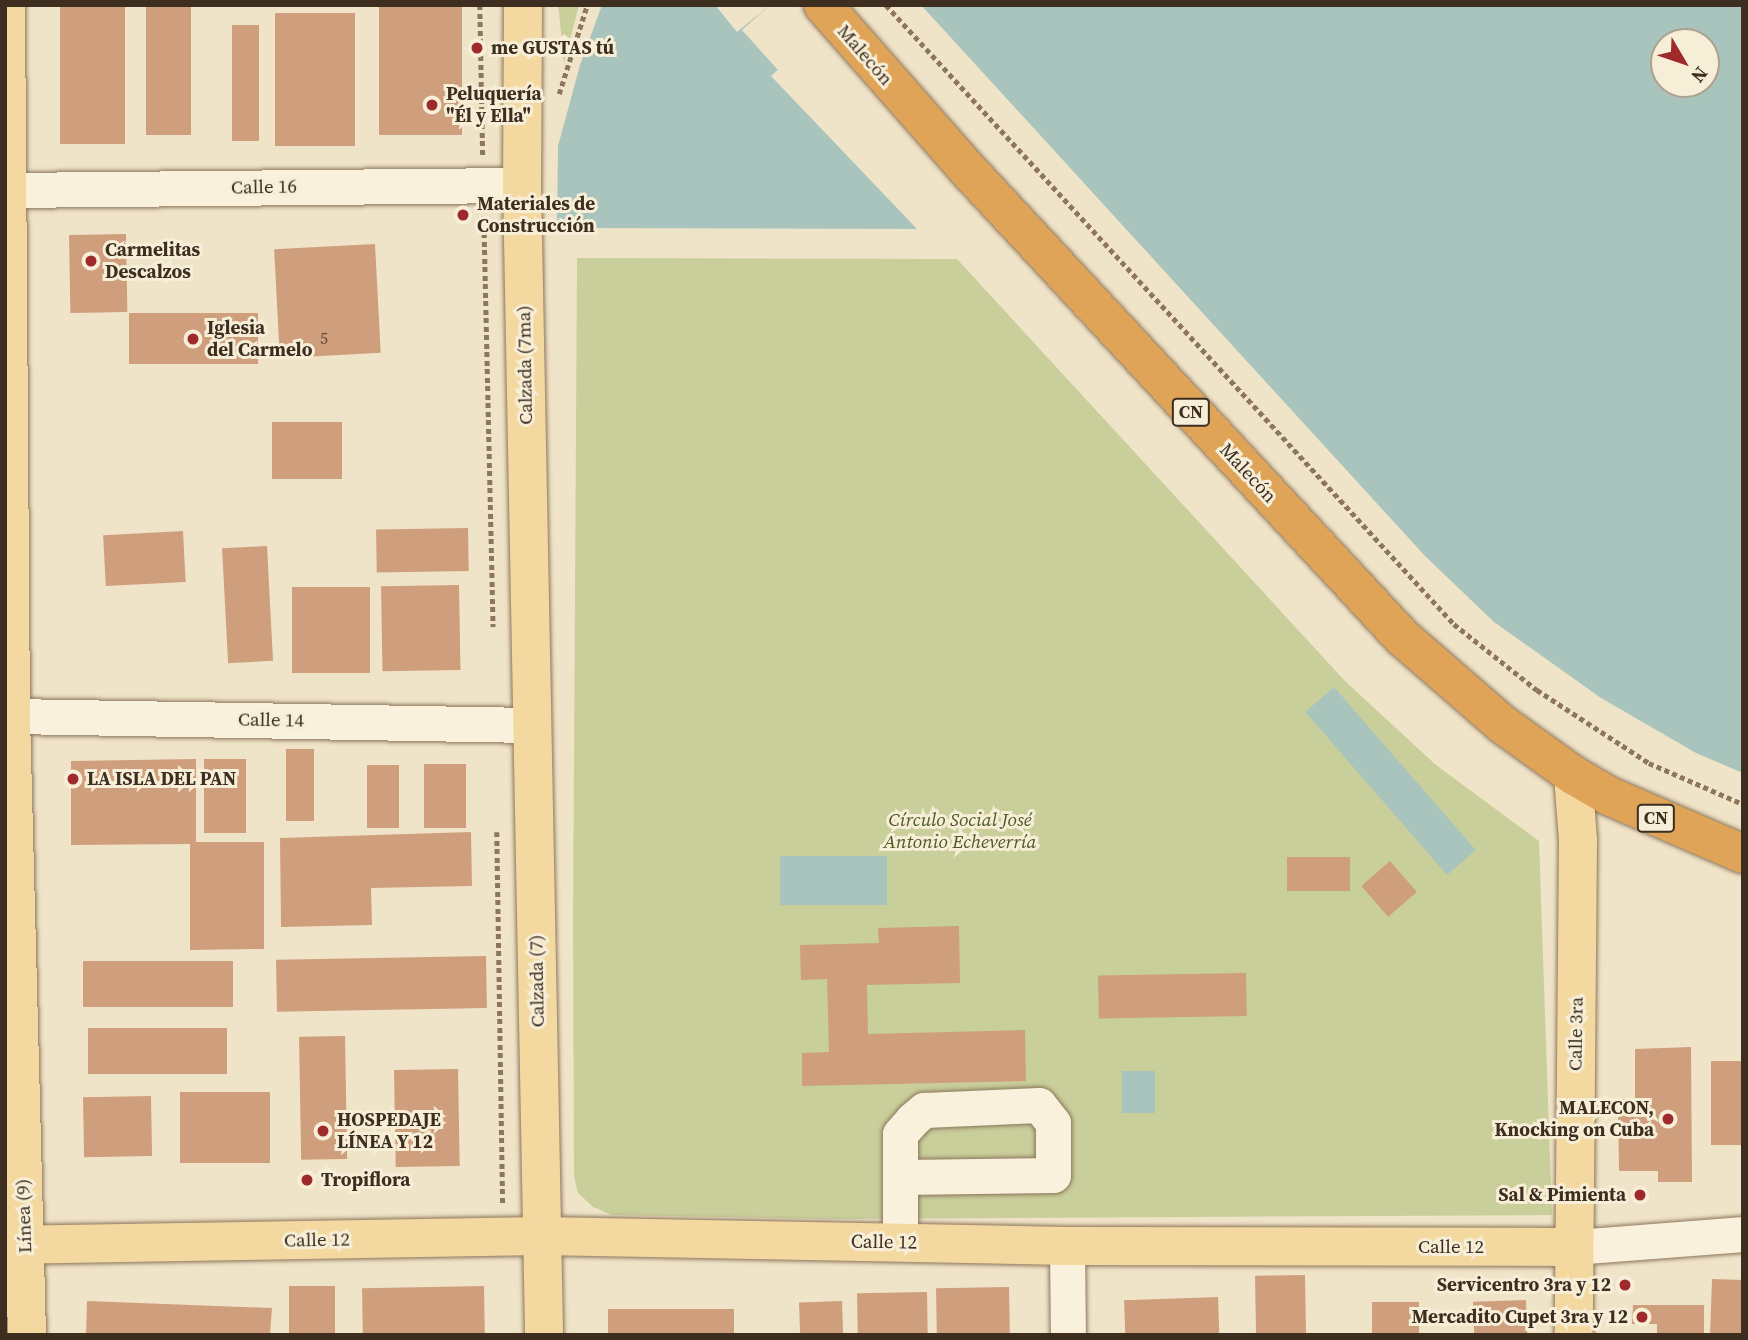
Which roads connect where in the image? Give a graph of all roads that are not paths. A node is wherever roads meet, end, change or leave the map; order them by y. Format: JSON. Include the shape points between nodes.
{"nodes":[{"id":1,"x":6,"y":5,"type":"edge"},
{"id":2,"x":523,"y":5,"type":"edge"},
{"id":3,"x":828,"y":13,"type":"edge"},
{"id":4,"x":522,"y":185,"type":"junction"},
{"id":5,"x":6,"y":190,"type":"edge"},
{"id":6,"x":11,"y":716,"type":"junction"},
{"id":7,"x":530,"y":725,"type":"junction"},
{"id":8,"x":1573,"y":775,"type":"junction"},
{"id":9,"x":1743,"y":854,"type":"edge"},
{"id":10,"x":901,"y":1177,"type":"dead end"},
{"id":11,"x":1743,"y":1234,"type":"edge"},
{"id":12,"x":543,"y":1236,"type":"junction"},
{"id":13,"x":900,"y":1243,"type":"junction"},
{"id":14,"x":15,"y":1245,"type":"edge"},
{"id":15,"x":1066,"y":1246,"type":"junction"},
{"id":16,"x":1574,"y":1247,"type":"junction"},
{"id":17,"x":27,"y":1335,"type":"edge"},
{"id":18,"x":544,"y":1335,"type":"edge"},
{"id":19,"x":1068,"y":1335,"type":"edge"},
{"id":20,"x":1574,"y":1335,"type":"edge"}],
"edges":[{"from":1,"to":5,"type":"main road","name":"Línea (9)"},
{"from":2,"to":4,"type":"main road","name":"Calzada (7ma)"},
{"from":3,"to":8,"type":"highway","name":"Malecón","number":"CN","via":[[1393,628],[1502,724]]},
{"from":4,"to":5,"type":"street","name":"Calle 16"},
{"from":4,"to":7,"type":"main road","name":"Calzada (7ma)"},
{"from":5,"to":6,"type":"main road","name":"Línea (9)"},
{"from":6,"to":7,"type":"street","name":"Calle 14"},
{"from":6,"to":14,"type":"main road","name":"Línea (9)"},
{"from":7,"to":12,"type":"main road","name":"Calzada (7)"},
{"from":8,"to":9,"type":"highway","name":"Malecón","number":"CN","via":[[1609,796]]},
{"from":8,"to":16,"type":"main road","name":"Calle 3ra","via":[[1578,840]]},
{"from":10,"to":13,"type":"street"},
{"from":11,"to":16,"type":"street","name":"Calle 12"},
{"from":12,"to":13,"type":"main road","name":"Calle 12"},
{"from":12,"to":14,"type":"main road","name":"Calle 12"},
{"from":12,"to":18,"type":"main road"},
{"from":13,"to":15,"type":"main road","name":"Calle 12"},
{"from":14,"to":17,"type":"main road","name":"Línea (9)"},
{"from":15,"to":16,"type":"main road","name":"Calle 12"},
{"from":15,"to":19,"type":"street"},
{"from":16,"to":20,"type":"main road","name":"Calle 3ra"}]}
